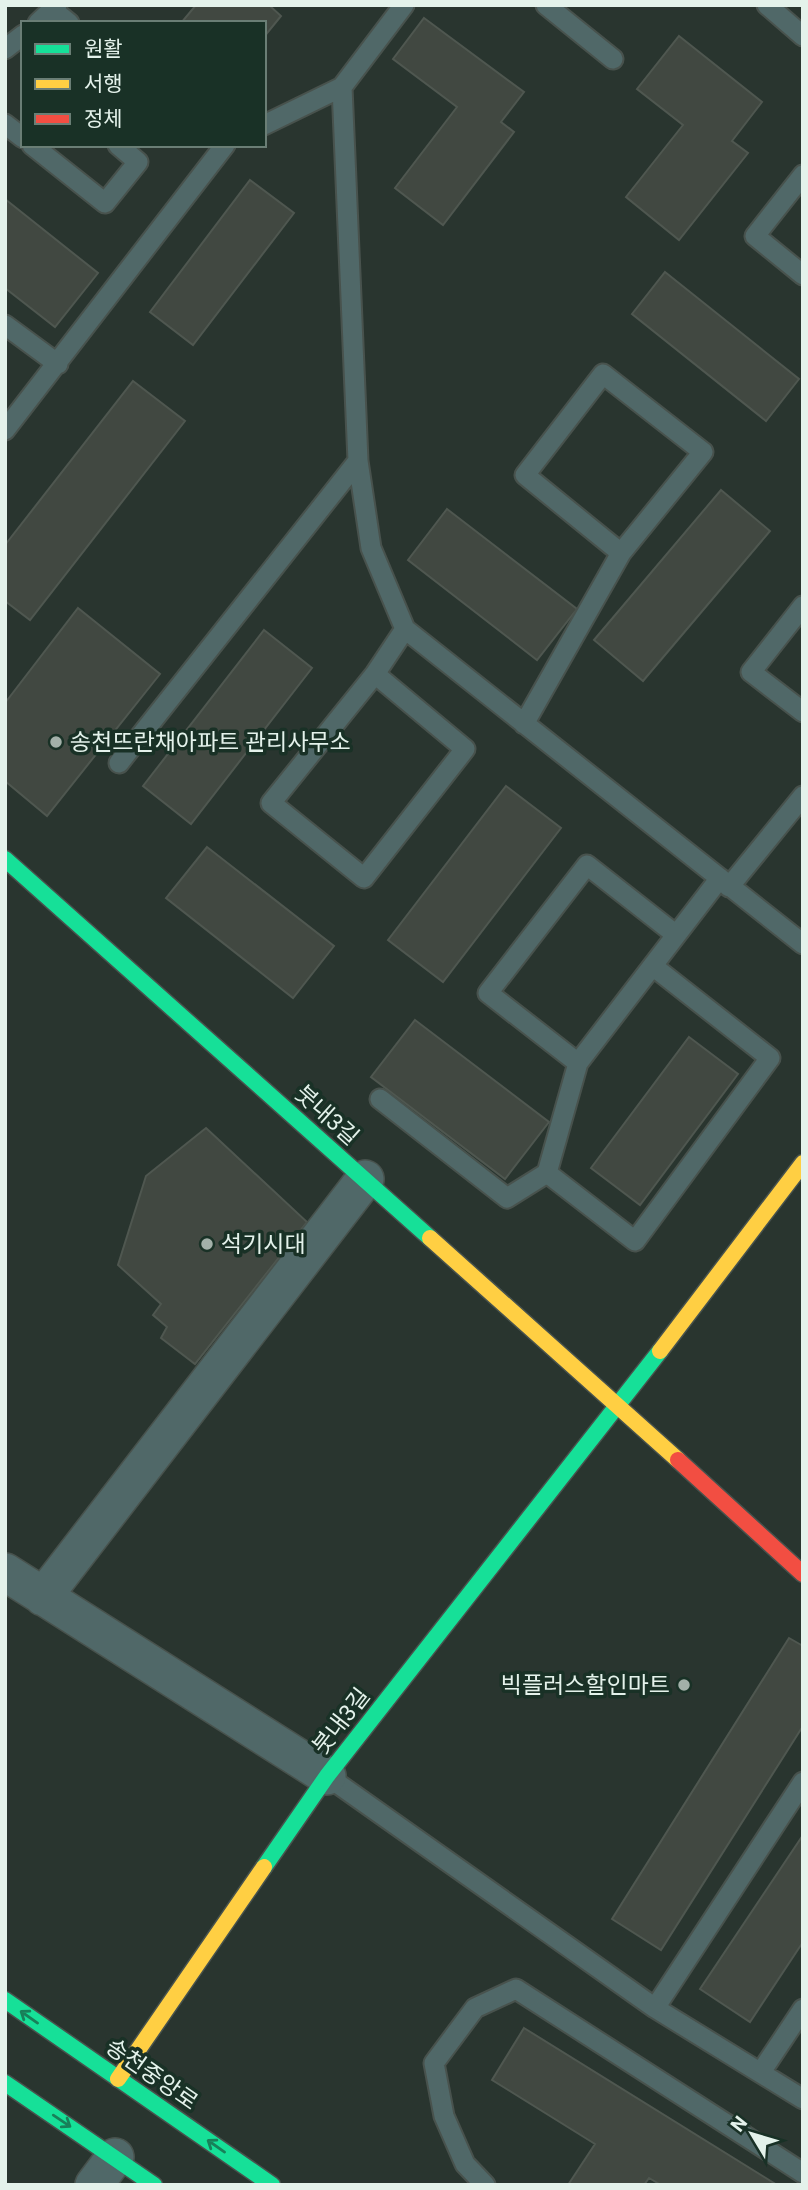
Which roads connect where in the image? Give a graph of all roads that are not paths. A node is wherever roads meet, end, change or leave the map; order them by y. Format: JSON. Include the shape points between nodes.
{"nodes":[{"id":1,"x":404,"y":5,"type":"edge"},
{"id":2,"x":546,"y":5,"type":"edge"},
{"id":3,"x":767,"y":5,"type":"edge"},
{"id":4,"x":49,"y":13,"type":"edge"},
{"id":5,"x":65,"y":21,"type":"edge"},
{"id":6,"x":803,"y":36,"type":"edge"},
{"id":7,"x":21,"y":37,"type":"edge"},
{"id":8,"x":5,"y":49,"type":"edge"},
{"id":9,"x":613,"y":59,"type":"dead end"},
{"id":10,"x":342,"y":88,"type":"junction"},
{"id":11,"x":5,"y":124,"type":"edge"},
{"id":12,"x":266,"y":124,"type":"edge"},
{"id":13,"x":21,"y":136,"type":"edge"},
{"id":14,"x":35,"y":147,"type":"edge"},
{"id":15,"x":120,"y":147,"type":"edge"},
{"id":16,"x":223,"y":147,"type":"edge"},
{"id":17,"x":803,"y":175,"type":"edge"},
{"id":18,"x":803,"y":275,"type":"edge"},
{"id":19,"x":5,"y":325,"type":"edge"},
{"id":20,"x":58,"y":364,"type":"junction"},
{"id":21,"x":5,"y":430,"type":"edge"},
{"id":22,"x":358,"y":461,"type":"junction"},
{"id":23,"x":621,"y":553,"type":"junction"},
{"id":24,"x":803,"y":606,"type":"edge"},
{"id":25,"x":405,"y":629,"type":"junction"},
{"id":26,"x":375,"y":674,"type":"junction"},
{"id":27,"x":803,"y":712,"type":"edge"},
{"id":28,"x":524,"y":724,"type":"junction"},
{"id":29,"x":119,"y":763,"type":"dead end"},
{"id":30,"x":803,"y":796,"type":"edge"},
{"id":31,"x":5,"y":859,"type":"edge"},
{"id":32,"x":724,"y":883,"type":"junction"},
{"id":33,"x":675,"y":934,"type":"junction"},
{"id":34,"x":803,"y":944,"type":"edge"},
{"id":35,"x":654,"y":967,"type":"junction"},
{"id":36,"x":578,"y":1063,"type":"junction"},
{"id":37,"x":380,"y":1099,"type":"dead end"},
{"id":38,"x":803,"y":1163,"type":"edge"},
{"id":39,"x":547,"y":1173,"type":"junction"},
{"id":40,"x":365,"y":1179,"type":"junction"},
{"id":41,"x":618,"y":1405,"type":"junction"},
{"id":42,"x":5,"y":1572,"type":"edge"},
{"id":43,"x":803,"y":1574,"type":"edge"},
{"id":44,"x":43,"y":1597,"type":"junction"},
{"id":45,"x":327,"y":1776,"type":"junction"},
{"id":46,"x":803,"y":1782,"type":"edge"},
{"id":47,"x":5,"y":2000,"type":"edge"},
{"id":48,"x":655,"y":2008,"type":"junction"},
{"id":49,"x":803,"y":2009,"type":"edge"},
{"id":50,"x":761,"y":2072,"type":"junction"},
{"id":51,"x":118,"y":2079,"type":"junction"},
{"id":52,"x":5,"y":2083,"type":"edge"},
{"id":53,"x":803,"y":2099,"type":"edge"},
{"id":54,"x":104,"y":2171,"type":"edge"},
{"id":55,"x":803,"y":2173,"type":"edge"},
{"id":56,"x":154,"y":2185,"type":"edge"},
{"id":57,"x":272,"y":2185,"type":"edge"},
{"id":58,"x":485,"y":2185,"type":"edge"}],
"edges":[{"from":1,"to":10,"type":"lane"},
{"from":2,"to":9,"type":"lane"},
{"from":3,"to":6,"type":"lane"},
{"from":4,"to":5,"type":"lane"},
{"from":7,"to":8,"type":"lane"},
{"from":10,"to":12,"type":"lane"},
{"from":10,"to":22,"type":"lane"},
{"from":11,"to":13,"type":"lane"},
{"from":14,"to":15,"type":"lane","via":[[105,203],[138,162]]},
{"from":16,"to":20,"type":"lane"},
{"from":17,"to":18,"type":"lane","via":[[755,236]]},
{"from":19,"to":20,"type":"lane"},
{"from":20,"to":21,"type":"lane"},
{"from":22,"to":25,"type":"lane","via":[[371,548]]},
{"from":22,"to":29,"type":"lane"},
{"from":23,"to":23,"type":"lane","via":[[703,452],[603,374],[525,475]]},
{"from":23,"to":28,"type":"lane"},
{"from":24,"to":27,"type":"lane","via":[[751,672]]},
{"from":25,"to":26,"type":"lane"},
{"from":25,"to":28,"type":"lane"},
{"from":26,"to":26,"type":"lane","via":[[271,803],[364,878],[465,749]]},
{"from":28,"to":32,"type":"lane"},
{"from":30,"to":32,"type":"lane"},
{"from":31,"to":40,"type":"street","name":"붓내3길"},
{"from":32,"to":33,"type":"lane"},
{"from":32,"to":34,"type":"lane"},
{"from":33,"to":35,"type":"lane"},
{"from":33,"to":36,"type":"lane","via":[[587,865],[488,993]]},
{"from":35,"to":36,"type":"lane"},
{"from":35,"to":39,"type":"lane","via":[[770,1058],[635,1241]]},
{"from":36,"to":39,"type":"lane"},
{"from":37,"to":39,"type":"lane","via":[[507,1198]]},
{"from":38,"to":41,"type":"street","name":"붓내3길"},
{"from":40,"to":41,"type":"street","name":"붓내3길"},
{"from":40,"to":44,"type":"street"},
{"from":41,"to":43,"type":"street"},
{"from":41,"to":45,"type":"street","name":"붓내3길"},
{"from":42,"to":44,"type":"street"},
{"from":44,"to":45,"type":"street"},
{"from":45,"to":48,"type":"lane"},
{"from":45,"to":51,"type":"street","name":"붓내3길"},
{"from":46,"to":48,"type":"lane"},
{"from":51,"to":47,"type":"street","name":"송천중앙로","one_way":true},
{"from":48,"to":50,"type":"lane"},
{"from":49,"to":50,"type":"lane"},
{"from":50,"to":53,"type":"lane"},
{"from":57,"to":51,"type":"street","name":"송천중앙로","one_way":true},
{"from":52,"to":54,"type":"street","one_way":true},
{"from":54,"to":56,"type":"street"},
{"from":55,"to":58,"type":"lane","via":[[516,1989],[475,2008],[434,2063],[444,2116],[465,2164]]}]}
